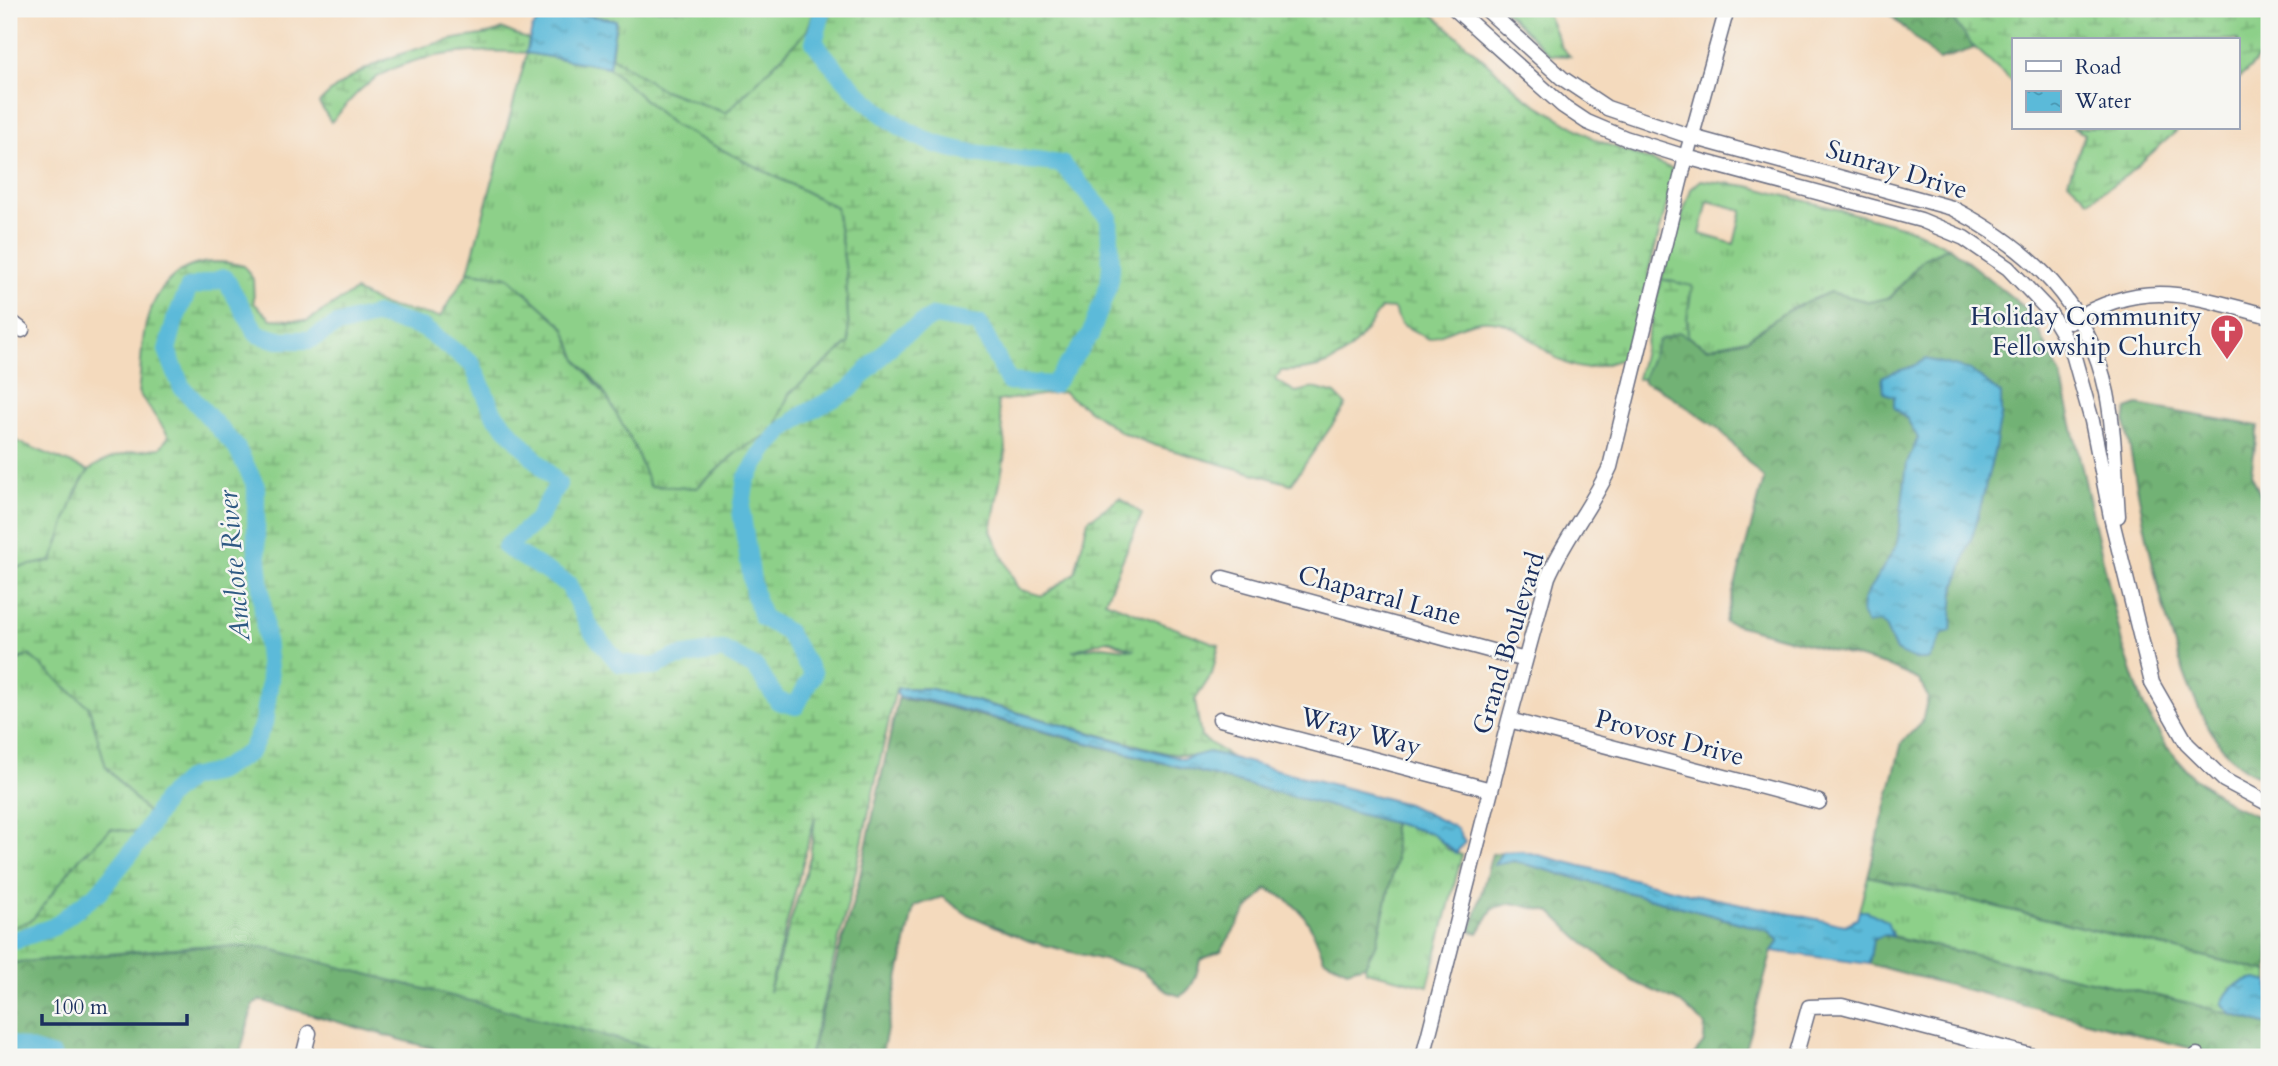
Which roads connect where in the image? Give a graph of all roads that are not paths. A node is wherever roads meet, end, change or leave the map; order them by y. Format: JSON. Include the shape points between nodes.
{"nodes":[{"id":1,"x":1455,"y":9,"type":"edge"},
{"id":2,"x":1486,"y":9,"type":"edge"},
{"id":3,"x":1727,"y":9,"type":"edge"},
{"id":4,"x":1692,"y":137,"type":"junction"},
{"id":5,"x":1686,"y":157,"type":"junction"},
{"id":6,"x":2269,"y":316,"type":"edge"},
{"id":7,"x":2077,"y":317,"type":"junction"},
{"id":8,"x":9,"y":320,"type":"edge"},
{"id":9,"x":2060,"y":328,"type":"junction"},
{"id":10,"x":22,"y":330,"type":"dead end"},
{"id":11,"x":2118,"y":535,"type":"junction"},
{"id":12,"x":1223,"y":578,"type":"dead end"},
{"id":13,"x":1525,"y":660,"type":"junction"},
{"id":14,"x":1220,"y":719,"type":"dead end"},
{"id":15,"x":1508,"y":720,"type":"junction"},
{"id":16,"x":1490,"y":790,"type":"junction"},
{"id":17,"x":1819,"y":802,"type":"dead end"},
{"id":18,"x":2269,"y":804,"type":"edge"},
{"id":19,"x":309,"y":1033,"type":"dead end"},
{"id":20,"x":2003,"y":1053,"type":"edge"},
{"id":21,"x":303,"y":1057,"type":"edge"},
{"id":22,"x":1423,"y":1057,"type":"edge"},
{"id":23,"x":1795,"y":1057,"type":"edge"},
{"id":24,"x":2037,"y":1057,"type":"edge"}],
"edges":[{"from":1,"to":5,"type":"street","name":"Sunray Drive","via":[[1587,122]]},
{"from":2,"to":4,"type":"street","name":"Sunray Drive","via":[[1580,93],[1606,108]]},
{"from":3,"to":4,"type":"street","name":"Grand Boulevard"},
{"from":4,"to":5,"type":"street","name":"Grand Boulevard"},
{"from":4,"to":7,"type":"street","name":"Sunray Drive","via":[[1952,208],[1988,227],[2038,264]]},
{"from":5,"to":9,"type":"street","name":"Sunray Drive","via":[[1921,220],[1964,238],[2008,268]]},
{"from":5,"to":13,"type":"street","name":"Grand Boulevard","via":[[1609,467],[1594,501],[1556,558]]},
{"from":6,"to":7,"type":"street","via":[[2161,291],[2131,295]]},
{"from":7,"to":9,"type":"street"},
{"from":7,"to":11,"type":"street","name":"Sunray Drive","via":[[2091,342],[2107,393]]},
{"from":8,"to":10,"type":"street"},
{"from":9,"to":11,"type":"street","name":"Sunray Drive","via":[[2079,373]]},
{"from":11,"to":18,"type":"street","name":"Sunray Drive","via":[[2152,683],[2165,708],[2188,744],[2224,780]]},
{"from":12,"to":13,"type":"street","name":"Chaparral Lane"},
{"from":13,"to":15,"type":"street","name":"Grand Boulevard"},
{"from":14,"to":16,"type":"street","name":"Wray Way"},
{"from":15,"to":16,"type":"street","name":"Grand Boulevard"},
{"from":15,"to":17,"type":"street","name":"Provost Drive"},
{"from":16,"to":22,"type":"street","name":"Grand Boulevard"},
{"from":19,"to":21,"type":"street"},
{"from":20,"to":23,"type":"street","via":[[1842,1006],[1809,1007]]},
{"from":20,"to":24,"type":"street"}]}
